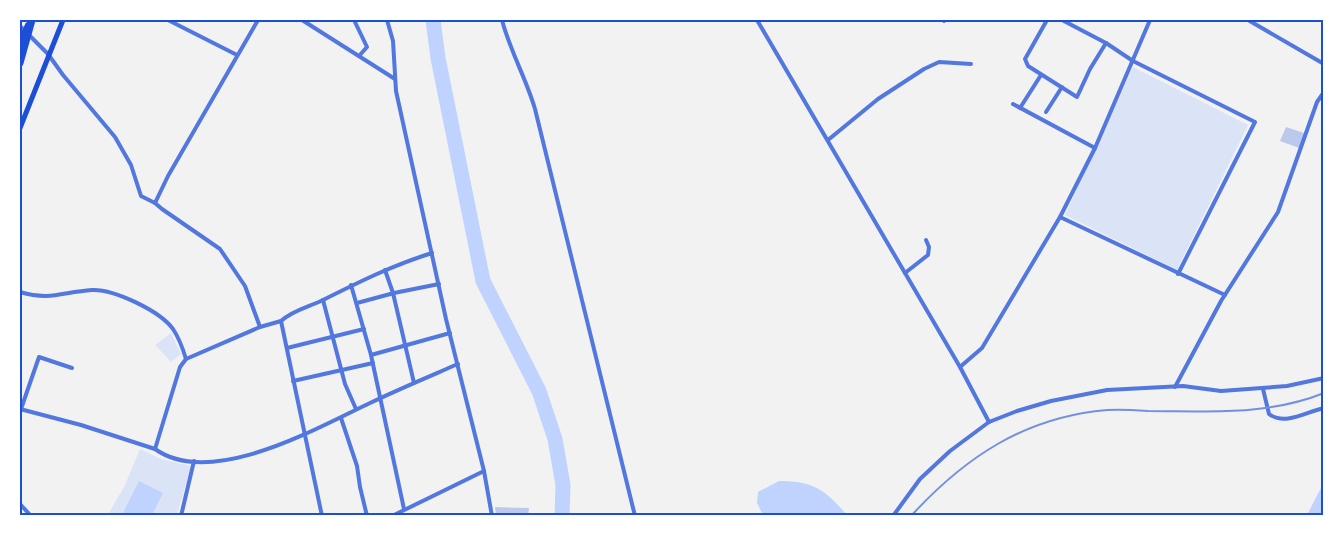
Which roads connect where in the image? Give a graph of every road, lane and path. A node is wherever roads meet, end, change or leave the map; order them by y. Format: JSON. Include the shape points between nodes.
{"nodes":[{"id":1,"x":31,"y":20,"type":"edge"},
{"id":2,"x":63,"y":20,"type":"edge"},
{"id":3,"x":168,"y":20,"type":"edge"},
{"id":4,"x":258,"y":20,"type":"edge"},
{"id":5,"x":302,"y":20,"type":"edge"},
{"id":6,"x":354,"y":20,"type":"edge"},
{"id":7,"x":387,"y":20,"type":"edge"},
{"id":8,"x":502,"y":20,"type":"edge"},
{"id":9,"x":757,"y":20,"type":"edge"},
{"id":10,"x":1047,"y":20,"type":"edge"},
{"id":11,"x":1062,"y":20,"type":"edge"},
{"id":12,"x":1142,"y":20,"type":"edge"},
{"id":13,"x":1248,"y":20,"type":"edge"},
{"id":14,"x":1149,"y":21,"type":"edge"},
{"id":15,"x":20,"y":26,"type":"edge"},
{"id":16,"x":20,"y":43,"type":"edge"},
{"id":17,"x":1106,"y":44,"type":"junction"},
{"id":18,"x":48,"y":54,"type":"junction"},
{"id":19,"x":237,"y":55,"type":"junction"},
{"id":20,"x":359,"y":56,"type":"junction"},
{"id":21,"x":1133,"y":61,"type":"junction"},
{"id":22,"x":20,"y":63,"type":"edge"},
{"id":23,"x":971,"y":64,"type":"dead end"},
{"id":24,"x":1323,"y":64,"type":"edge"},
{"id":25,"x":1041,"y":75,"type":"junction"},
{"id":26,"x":395,"y":79,"type":"junction"},
{"id":27,"x":1062,"y":87,"type":"junction"},
{"id":28,"x":1323,"y":92,"type":"edge"},
{"id":29,"x":1012,"y":104,"type":"dead end"},
{"id":30,"x":1020,"y":108,"type":"junction"},
{"id":31,"x":1046,"y":112,"type":"dead end"},
{"id":32,"x":20,"y":128,"type":"edge"},
{"id":33,"x":828,"y":140,"type":"junction"},
{"id":34,"x":1095,"y":148,"type":"junction"},
{"id":35,"x":155,"y":203,"type":"junction"},
{"id":36,"x":1059,"y":217,"type":"junction"},
{"id":37,"x":926,"y":240,"type":"dead end"},
{"id":38,"x":432,"y":253,"type":"junction"},
{"id":39,"x":385,"y":270,"type":"junction"},
{"id":40,"x":905,"y":273,"type":"junction"},
{"id":41,"x":1178,"y":274,"type":"junction"},
{"id":42,"x":351,"y":285,"type":"junction"},
{"id":43,"x":439,"y":285,"type":"junction"},
{"id":44,"x":20,"y":292,"type":"edge"},
{"id":45,"x":393,"y":293,"type":"junction"},
{"id":46,"x":1225,"y":295,"type":"junction"},
{"id":47,"x":323,"y":300,"type":"junction"},
{"id":48,"x":357,"y":303,"type":"junction"},
{"id":49,"x":281,"y":321,"type":"junction"},
{"id":50,"x":260,"y":327,"type":"junction"},
{"id":51,"x":364,"y":329,"type":"junction"},
{"id":52,"x":450,"y":333,"type":"junction"},
{"id":53,"x":333,"y":337,"type":"junction"},
{"id":54,"x":405,"y":345,"type":"junction"},
{"id":55,"x":286,"y":348,"type":"junction"},
{"id":56,"x":371,"y":355,"type":"junction"},
{"id":57,"x":186,"y":359,"type":"junction"},
{"id":58,"x":373,"y":363,"type":"junction"},
{"id":59,"x":458,"y":364,"type":"junction"},
{"id":60,"x":960,"y":367,"type":"junction"},
{"id":61,"x":72,"y":368,"type":"dead end"},
{"id":62,"x":341,"y":371,"type":"junction"},
{"id":63,"x":1323,"y":378,"type":"edge"},
{"id":64,"x":293,"y":381,"type":"junction"},
{"id":65,"x":414,"y":383,"type":"junction"},
{"id":66,"x":1176,"y":387,"type":"junction"},
{"id":67,"x":1263,"y":388,"type":"junction"},
{"id":68,"x":381,"y":397,"type":"junction"},
{"id":69,"x":1323,"y":408,"type":"edge"},
{"id":70,"x":20,"y":409,"type":"edge"},
{"id":71,"x":356,"y":410,"type":"junction"},
{"id":72,"x":341,"y":418,"type":"junction"},
{"id":73,"x":989,"y":422,"type":"junction"},
{"id":74,"x":304,"y":435,"type":"junction"},
{"id":75,"x":155,"y":449,"type":"junction"},
{"id":76,"x":194,"y":461,"type":"junction"},
{"id":77,"x":484,"y":471,"type":"junction"},
{"id":78,"x":20,"y":504,"type":"edge"},
{"id":79,"x":404,"y":509,"type":"junction"},
{"id":80,"x":31,"y":516,"type":"edge"},
{"id":81,"x":180,"y":516,"type":"edge"},
{"id":82,"x":322,"y":516,"type":"edge"},
{"id":83,"x":367,"y":516,"type":"edge"},
{"id":84,"x":392,"y":516,"type":"edge"},
{"id":85,"x":492,"y":516,"type":"edge"},
{"id":86,"x":635,"y":516,"type":"edge"},
{"id":87,"x":893,"y":516,"type":"edge"}],
"edges":[{"from":1,"to":16,"type":"highway"},
{"from":1,"to":22,"type":"highway"},
{"from":2,"to":18,"type":"main road"},
{"from":3,"to":19,"type":"street"},
{"from":4,"to":19,"type":"street"},
{"from":5,"to":20,"type":"street"},
{"from":6,"to":20,"type":"street","via":[[367,47]]},
{"from":7,"to":26,"type":"street","via":[[393,40]]},
{"from":8,"to":86,"type":"street","via":[[535,109]]},
{"from":9,"to":33,"type":"street"},
{"from":10,"to":25,"type":"street","via":[[1025,59]]},
{"from":11,"to":17,"type":"street"},
{"from":12,"to":14,"type":"street"},
{"from":13,"to":24,"type":"street"},
{"from":14,"to":21,"type":"street"},
{"from":15,"to":18,"type":"street"},
{"from":17,"to":21,"type":"street"},
{"from":17,"to":27,"type":"street","via":[[1077,97]]},
{"from":18,"to":32,"type":"main road"},
{"from":18,"to":35,"type":"street","via":[[115,137],[131,165],[141,196]]},
{"from":19,"to":35,"type":"street"},
{"from":20,"to":26,"type":"street"},
{"from":21,"to":34,"type":"street"},
{"from":21,"to":41,"type":"street","via":[[1255,122]]},
{"from":23,"to":33,"type":"street","via":[[939,62],[924,69],[878,99]]},
{"from":25,"to":27,"type":"street"},
{"from":25,"to":30,"type":"street"},
{"from":26,"to":38,"type":"street"},
{"from":27,"to":31,"type":"street"},
{"from":28,"to":46,"type":"street","via":[[1278,212]]},
{"from":29,"to":30,"type":"street"},
{"from":30,"to":34,"type":"street"},
{"from":33,"to":40,"type":"street"},
{"from":34,"to":36,"type":"street"},
{"from":35,"to":50,"type":"street","via":[[220,249],[245,286]]},
{"from":36,"to":41,"type":"street"},
{"from":36,"to":60,"type":"street","via":[[982,348]]},
{"from":37,"to":40,"type":"street","via":[[928,255]]},
{"from":38,"to":39,"type":"street"},
{"from":38,"to":43,"type":"street"},
{"from":39,"to":42,"type":"street"},
{"from":39,"to":45,"type":"street"},
{"from":40,"to":60,"type":"street"},
{"from":41,"to":46,"type":"street"},
{"from":42,"to":47,"type":"street"},
{"from":42,"to":48,"type":"street"},
{"from":43,"to":45,"type":"street"},
{"from":43,"to":52,"type":"street"},
{"from":44,"to":57,"type":"street","via":[[54,297],[71,292],[107,291],[147,308],[172,328]]},
{"from":45,"to":48,"type":"street"},
{"from":45,"to":54,"type":"street"},
{"from":46,"to":66,"type":"street"},
{"from":47,"to":49,"type":"street"},
{"from":47,"to":53,"type":"street"},
{"from":48,"to":51,"type":"street"},
{"from":49,"to":50,"type":"street"},
{"from":49,"to":55,"type":"street"},
{"from":50,"to":57,"type":"street"},
{"from":51,"to":53,"type":"street"},
{"from":51,"to":56,"type":"street"},
{"from":52,"to":54,"type":"street"},
{"from":52,"to":59,"type":"street"},
{"from":53,"to":55,"type":"street"},
{"from":53,"to":62,"type":"street"},
{"from":54,"to":56,"type":"street"},
{"from":54,"to":65,"type":"street"},
{"from":55,"to":64,"type":"street"},
{"from":56,"to":58,"type":"street"},
{"from":57,"to":75,"type":"street","via":[[180,367]]},
{"from":58,"to":62,"type":"street"},
{"from":58,"to":68,"type":"street"},
{"from":59,"to":65,"type":"street"},
{"from":59,"to":77,"type":"street"},
{"from":60,"to":73,"type":"street"},
{"from":61,"to":70,"type":"street","via":[[39,357]]},
{"from":62,"to":64,"type":"street"},
{"from":62,"to":71,"type":"street"},
{"from":63,"to":67,"type":"street"},
{"from":64,"to":74,"type":"street"},
{"from":65,"to":68,"type":"street"},
{"from":66,"to":67,"type":"street","via":[[1221,391]]},
{"from":66,"to":73,"type":"street","via":[[1107,390],[1051,401]]},
{"from":67,"to":69,"type":"street","via":[[1269,414],[1276,420]]},
{"from":68,"to":71,"type":"street"},
{"from":68,"to":79,"type":"street"},
{"from":70,"to":75,"type":"street"},
{"from":71,"to":72,"type":"street"},
{"from":72,"to":74,"type":"street"},
{"from":72,"to":83,"type":"street","via":[[357,466]]},
{"from":73,"to":87,"type":"street","via":[[920,478]]},
{"from":74,"to":76,"type":"street","via":[[229,459]]},
{"from":74,"to":82,"type":"street"},
{"from":75,"to":76,"type":"street","via":[[164,456]]},
{"from":76,"to":81,"type":"street"},
{"from":77,"to":79,"type":"street"},
{"from":77,"to":85,"type":"street"},
{"from":78,"to":80,"type":"street"},
{"from":79,"to":84,"type":"street"}]}
